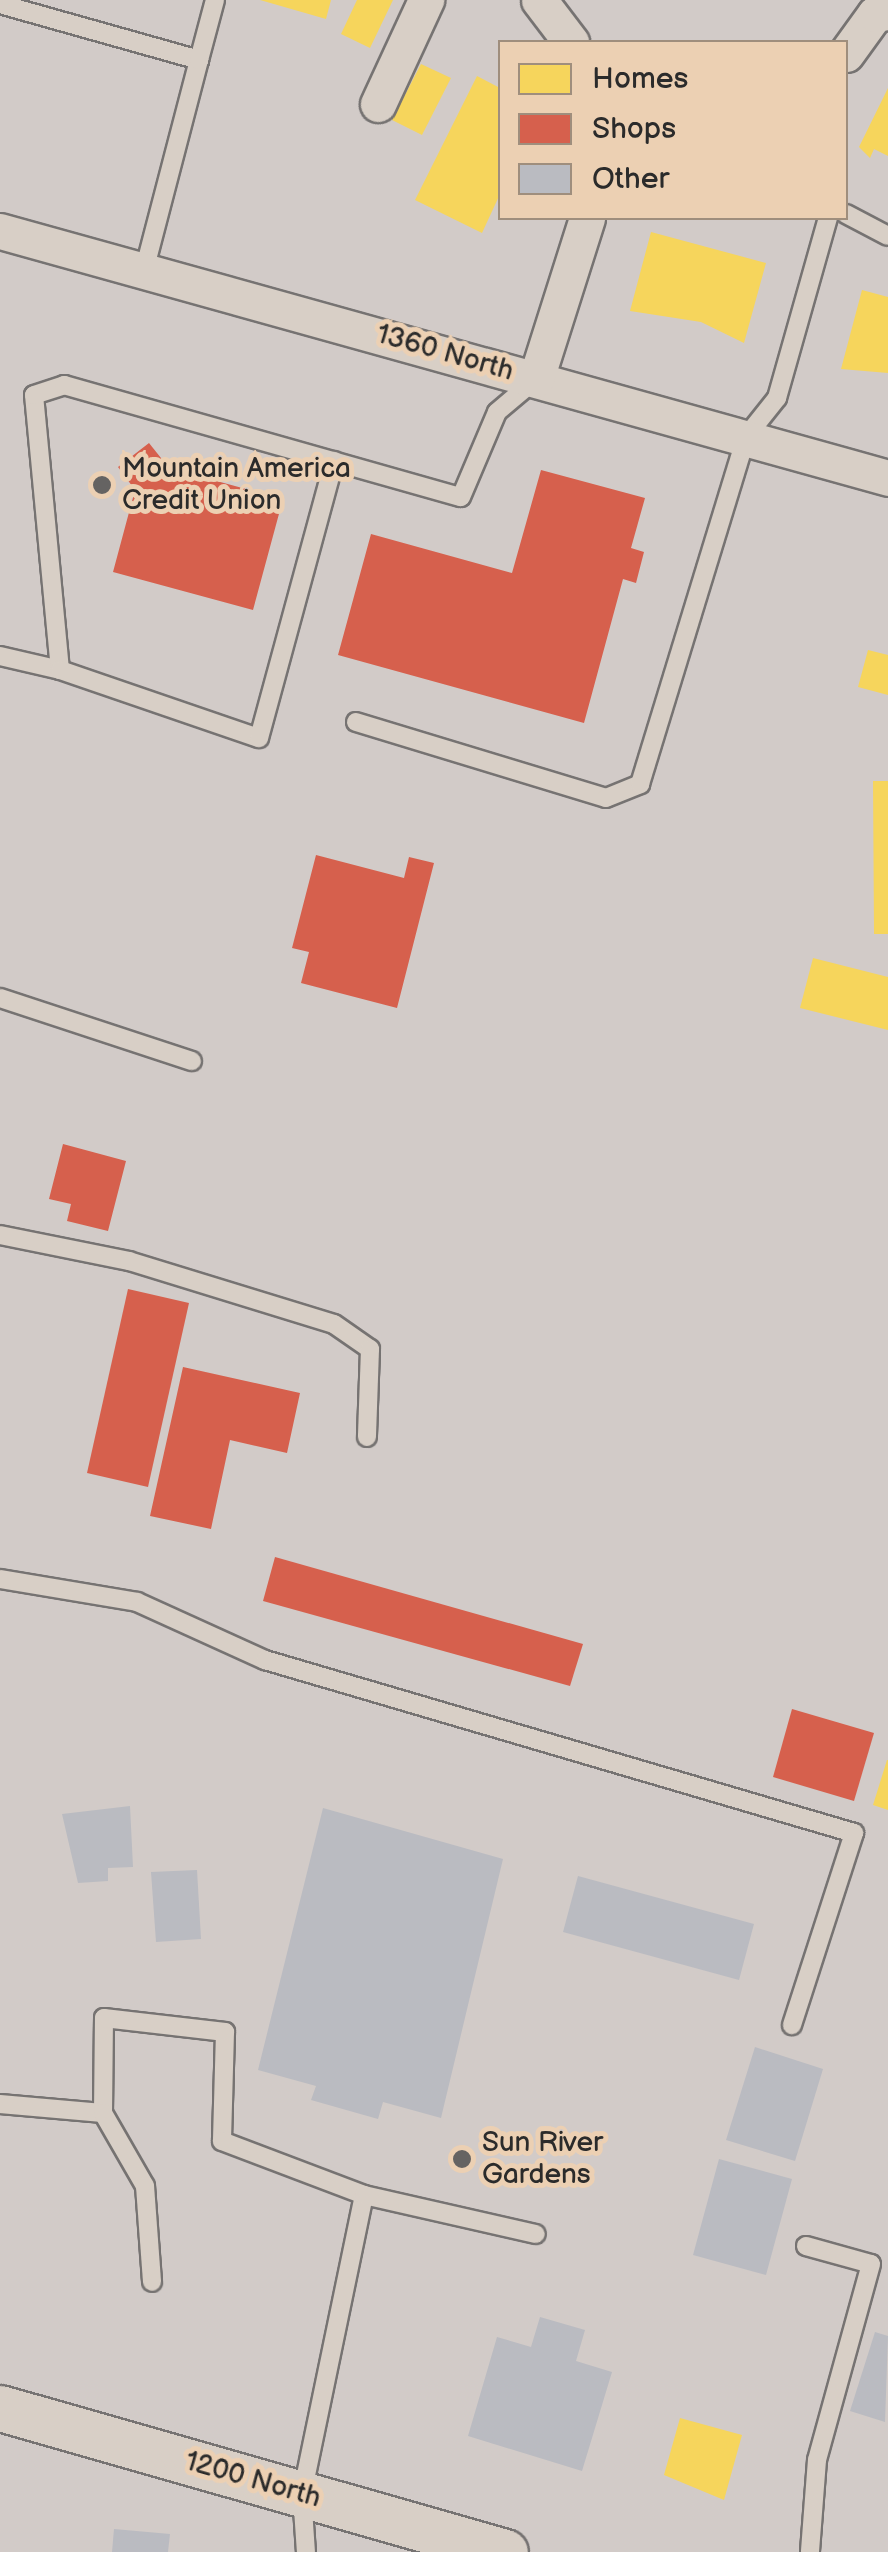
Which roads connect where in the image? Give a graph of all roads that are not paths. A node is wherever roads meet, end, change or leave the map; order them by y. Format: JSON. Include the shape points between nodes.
{"nodes":[{"id":1,"x":215,"y":0,"type":"edge"},
{"id":2,"x":426,"y":0,"type":"edge"},
{"id":3,"x":539,"y":0,"type":"edge"},
{"id":4,"x":0,"y":4,"type":"edge"},
{"id":5,"x":888,"y":12,"type":"edge"},
{"id":6,"x":570,"y":40,"type":"edge"},
{"id":7,"x":848,"y":51,"type":"edge"},
{"id":8,"x":200,"y":60,"type":"junction"},
{"id":9,"x":378,"y":104,"type":"dead end"},
{"id":10,"x":848,"y":215,"type":"edge"},
{"id":11,"x":586,"y":220,"type":"edge"},
{"id":12,"x":827,"y":220,"type":"edge"},
{"id":13,"x":0,"y":232,"type":"edge"},
{"id":14,"x":888,"y":236,"type":"edge"},
{"id":15,"x":146,"y":268,"type":"junction"},
{"id":16,"x":536,"y":378,"type":"junction"},
{"id":17,"x":746,"y":436,"type":"junction"},
{"id":18,"x":334,"y":462,"type":"junction"},
{"id":19,"x":888,"y":478,"type":"edge"},
{"id":20,"x":0,"y":656,"type":"edge"},
{"id":21,"x":60,"y":670,"type":"junction"},
{"id":22,"x":356,"y":722,"type":"dead end"},
{"id":23,"x":0,"y":998,"type":"edge"},
{"id":24,"x":192,"y":1060,"type":"dead end"},
{"id":25,"x":0,"y":1234,"type":"edge"},
{"id":26,"x":367,"y":1437,"type":"dead end"},
{"id":27,"x":0,"y":1579,"type":"edge"},
{"id":28,"x":792,"y":2025,"type":"dead end"},
{"id":29,"x":0,"y":2104,"type":"edge"},
{"id":30,"x":103,"y":2113,"type":"junction"},
{"id":31,"x":364,"y":2195,"type":"junction"},
{"id":32,"x":536,"y":2234,"type":"dead end"},
{"id":33,"x":806,"y":2246,"type":"dead end"},
{"id":34,"x":152,"y":2282,"type":"dead end"},
{"id":35,"x":0,"y":2408,"type":"edge"},
{"id":36,"x":302,"y":2494,"type":"junction"},
{"id":37,"x":306,"y":2552,"type":"edge"},
{"id":38,"x":505,"y":2552,"type":"edge"},
{"id":39,"x":810,"y":2552,"type":"edge"}],
"edges":[{"from":1,"to":8,"type":"lane"},
{"from":2,"to":9,"type":"street"},
{"from":3,"to":6,"type":"street"},
{"from":4,"to":8,"type":"lane"},
{"from":5,"to":7,"type":"street","via":[[875,14]]},
{"from":8,"to":15,"type":"lane"},
{"from":10,"to":14,"type":"lane"},
{"from":11,"to":16,"type":"street"},
{"from":12,"to":17,"type":"lane","via":[[777,398]]},
{"from":13,"to":15,"type":"street","name":"1360 North"},
{"from":15,"to":16,"type":"street","name":"1360 North"},
{"from":16,"to":17,"type":"street","name":"1360 North"},
{"from":16,"to":18,"type":"lane","via":[[497,412],[461,497]]},
{"from":17,"to":19,"type":"street","name":"1360 North"},
{"from":17,"to":22,"type":"lane","via":[[640,784],[606,798]]},
{"from":18,"to":21,"type":"lane","via":[[259,738],[122,699]]},
{"from":18,"to":21,"type":"lane","via":[[64,385],[34,394]]},
{"from":20,"to":21,"type":"lane"},
{"from":23,"to":24,"type":"lane"},
{"from":25,"to":26,"type":"lane","via":[[129,1261],[334,1324],[370,1349]]},
{"from":27,"to":28,"type":"lane","via":[[137,1602],[265,1660],[854,1833]]},
{"from":29,"to":30,"type":"lane"},
{"from":30,"to":31,"type":"lane","via":[[104,2018],[225,2032],[222,2141]]},
{"from":30,"to":34,"type":"lane","via":[[145,2186]]},
{"from":31,"to":32,"type":"lane"},
{"from":31,"to":36,"type":"lane"},
{"from":33,"to":39,"type":"lane","via":[[871,2264],[817,2460]]},
{"from":35,"to":36,"type":"street","name":"1200 North"},
{"from":36,"to":37,"type":"lane"},
{"from":36,"to":38,"type":"street","name":"1200 North"}]}
